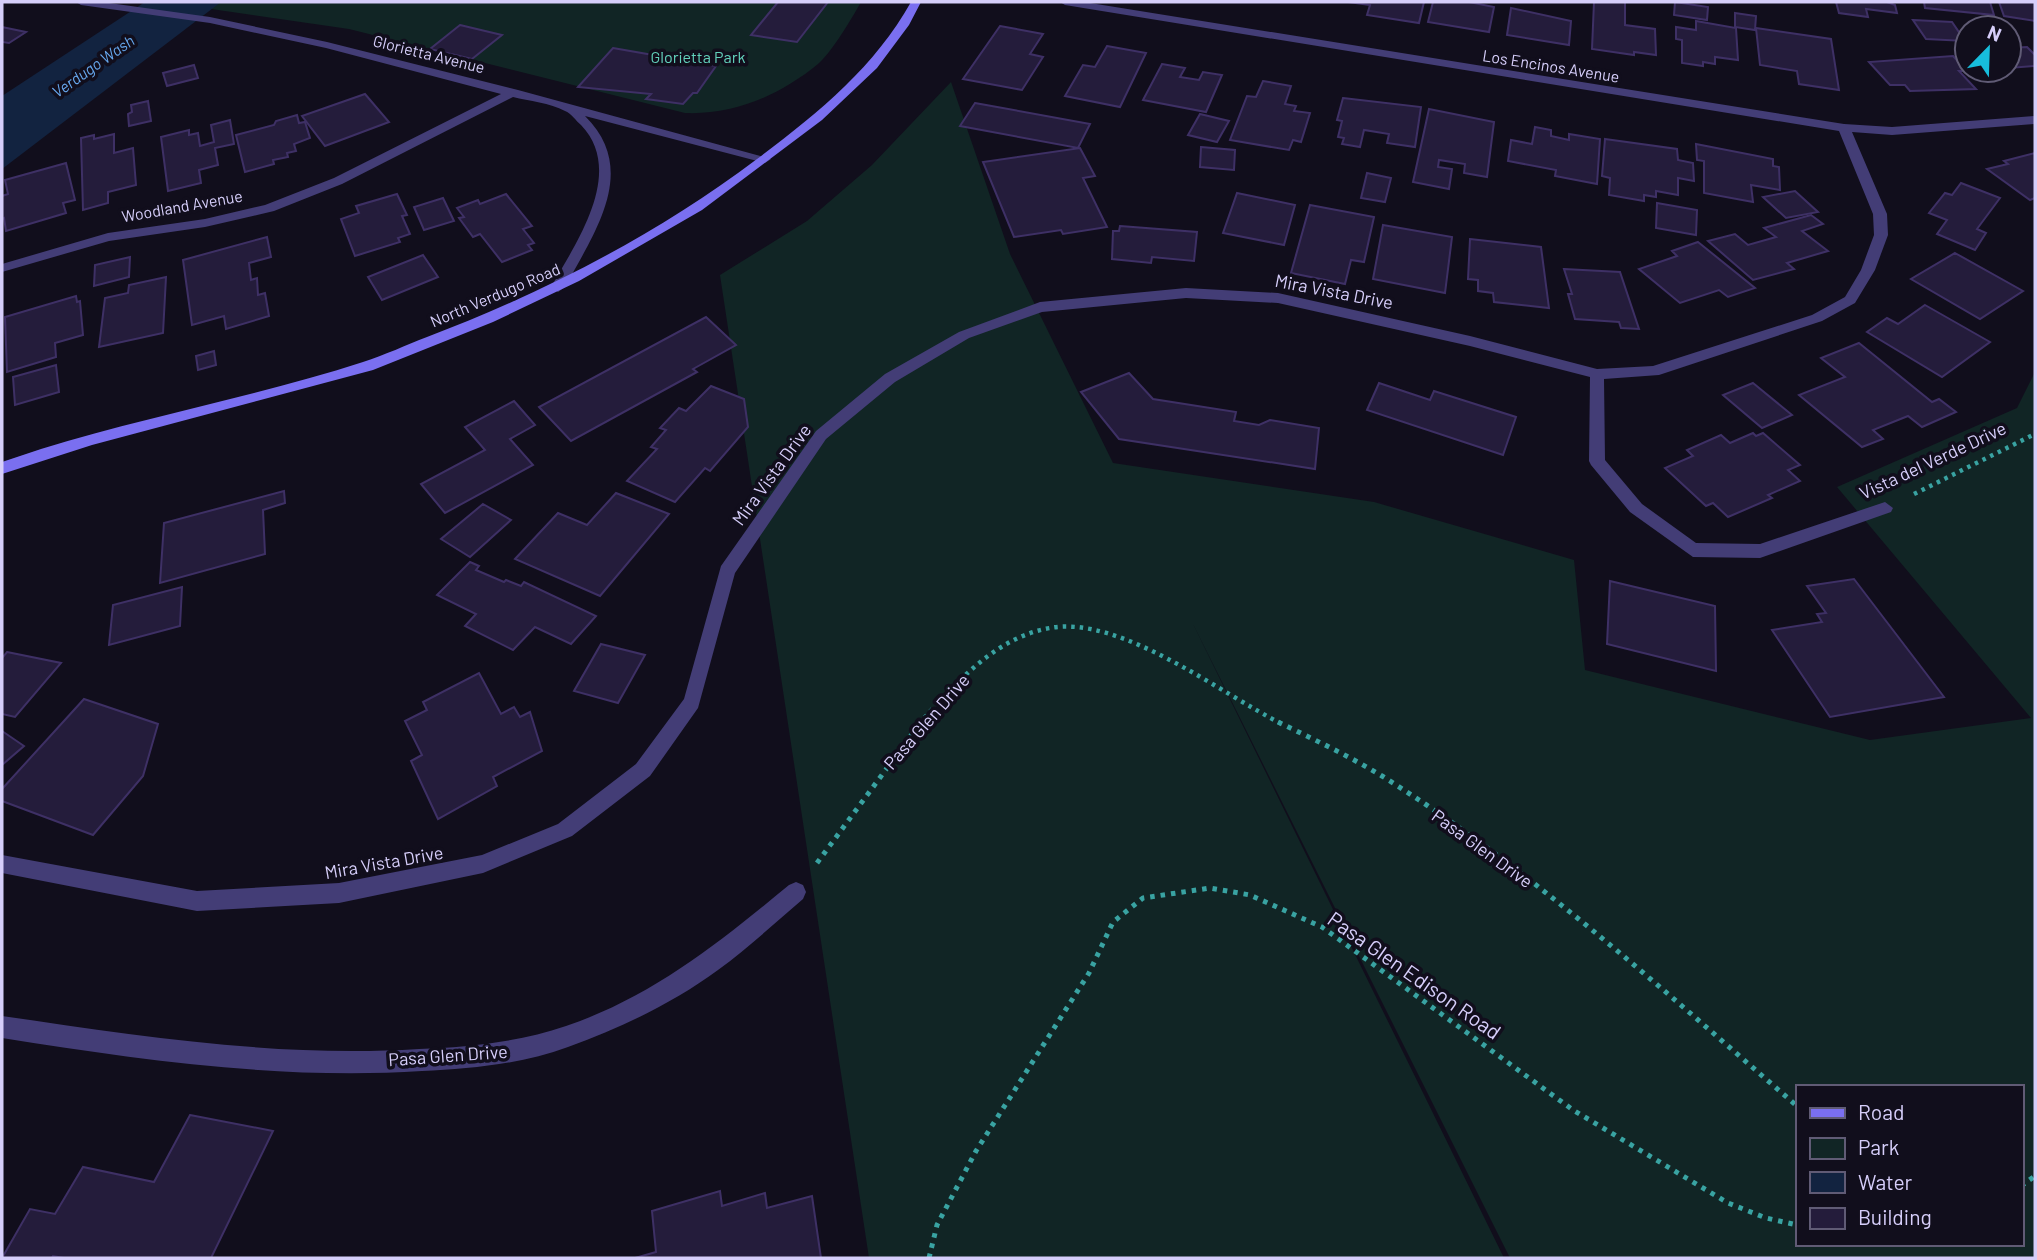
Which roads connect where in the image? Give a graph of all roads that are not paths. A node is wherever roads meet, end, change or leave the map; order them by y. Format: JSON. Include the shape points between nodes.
{"nodes":[{"id":1,"x":81,"y":2,"type":"edge"},
{"id":2,"x":916,"y":2,"type":"edge"},
{"id":3,"x":1065,"y":2,"type":"edge"},
{"id":4,"x":514,"y":92,"type":"junction"},
{"id":5,"x":570,"y":108,"type":"junction"},
{"id":6,"x":2035,"y":120,"type":"edge"},
{"id":7,"x":1844,"y":128,"type":"junction"},
{"id":8,"x":765,"y":159,"type":"junction"},
{"id":9,"x":2,"y":268,"type":"edge"},
{"id":10,"x":558,"y":287,"type":"junction"},
{"id":11,"x":1597,"y":374,"type":"junction"},
{"id":12,"x":2,"y":468,"type":"edge"},
{"id":13,"x":1885,"y":508,"type":"road end"},
{"id":14,"x":2,"y":864,"type":"edge"},
{"id":15,"x":796,"y":892,"type":"road end"},
{"id":16,"x":2,"y":1027,"type":"edge"}],
"edges":[{"from":1,"to":4,"type":"street","name":"Glorietta Avenue","via":[[209,20]]},
{"from":2,"to":8,"type":"main road","name":"North Verdugo Road","via":[[882,57],[832,108]]},
{"from":3,"to":7,"type":"street","name":"Los Encinos Avenue"},
{"from":4,"to":5,"type":"street","name":"Glorietta Avenue"},
{"from":4,"to":9,"type":"street","name":"Woodland Avenue","via":[[338,181],[269,208],[108,237]]},
{"from":5,"to":8,"type":"street","name":"Glorietta Avenue"},
{"from":5,"to":10,"type":"street","via":[[595,135],[604,158],[603,196]]},
{"from":6,"to":7,"type":"street","name":"Los Encinos Avenue","via":[[1892,131]]},
{"from":7,"to":11,"type":"street","name":"Mira Vista Drive","via":[[1880,214],[1881,234],[1850,300],[1818,318],[1654,370]]},
{"from":8,"to":10,"type":"main road","name":"North Verdugo Road","via":[[684,218]]},
{"from":10,"to":12,"type":"main road","name":"North Verdugo Road","via":[[368,366],[57,448]]},
{"from":11,"to":13,"type":"street","name":"Vista del Verde Drive","via":[[1597,461],[1636,508],[1693,550],[1760,551]]},
{"from":11,"to":14,"type":"street","name":"Mira Vista Drive","via":[[1278,298],[1186,293],[1040,307],[953,341],[890,378],[821,435],[727,572],[692,702],[643,770],[565,830],[483,864],[339,893],[197,901]]},
{"from":15,"to":16,"type":"street","name":"Pasa Glen Drive","via":[[726,952],[663,992],[583,1031],[511,1053],[333,1063],[176,1052]]}]}
